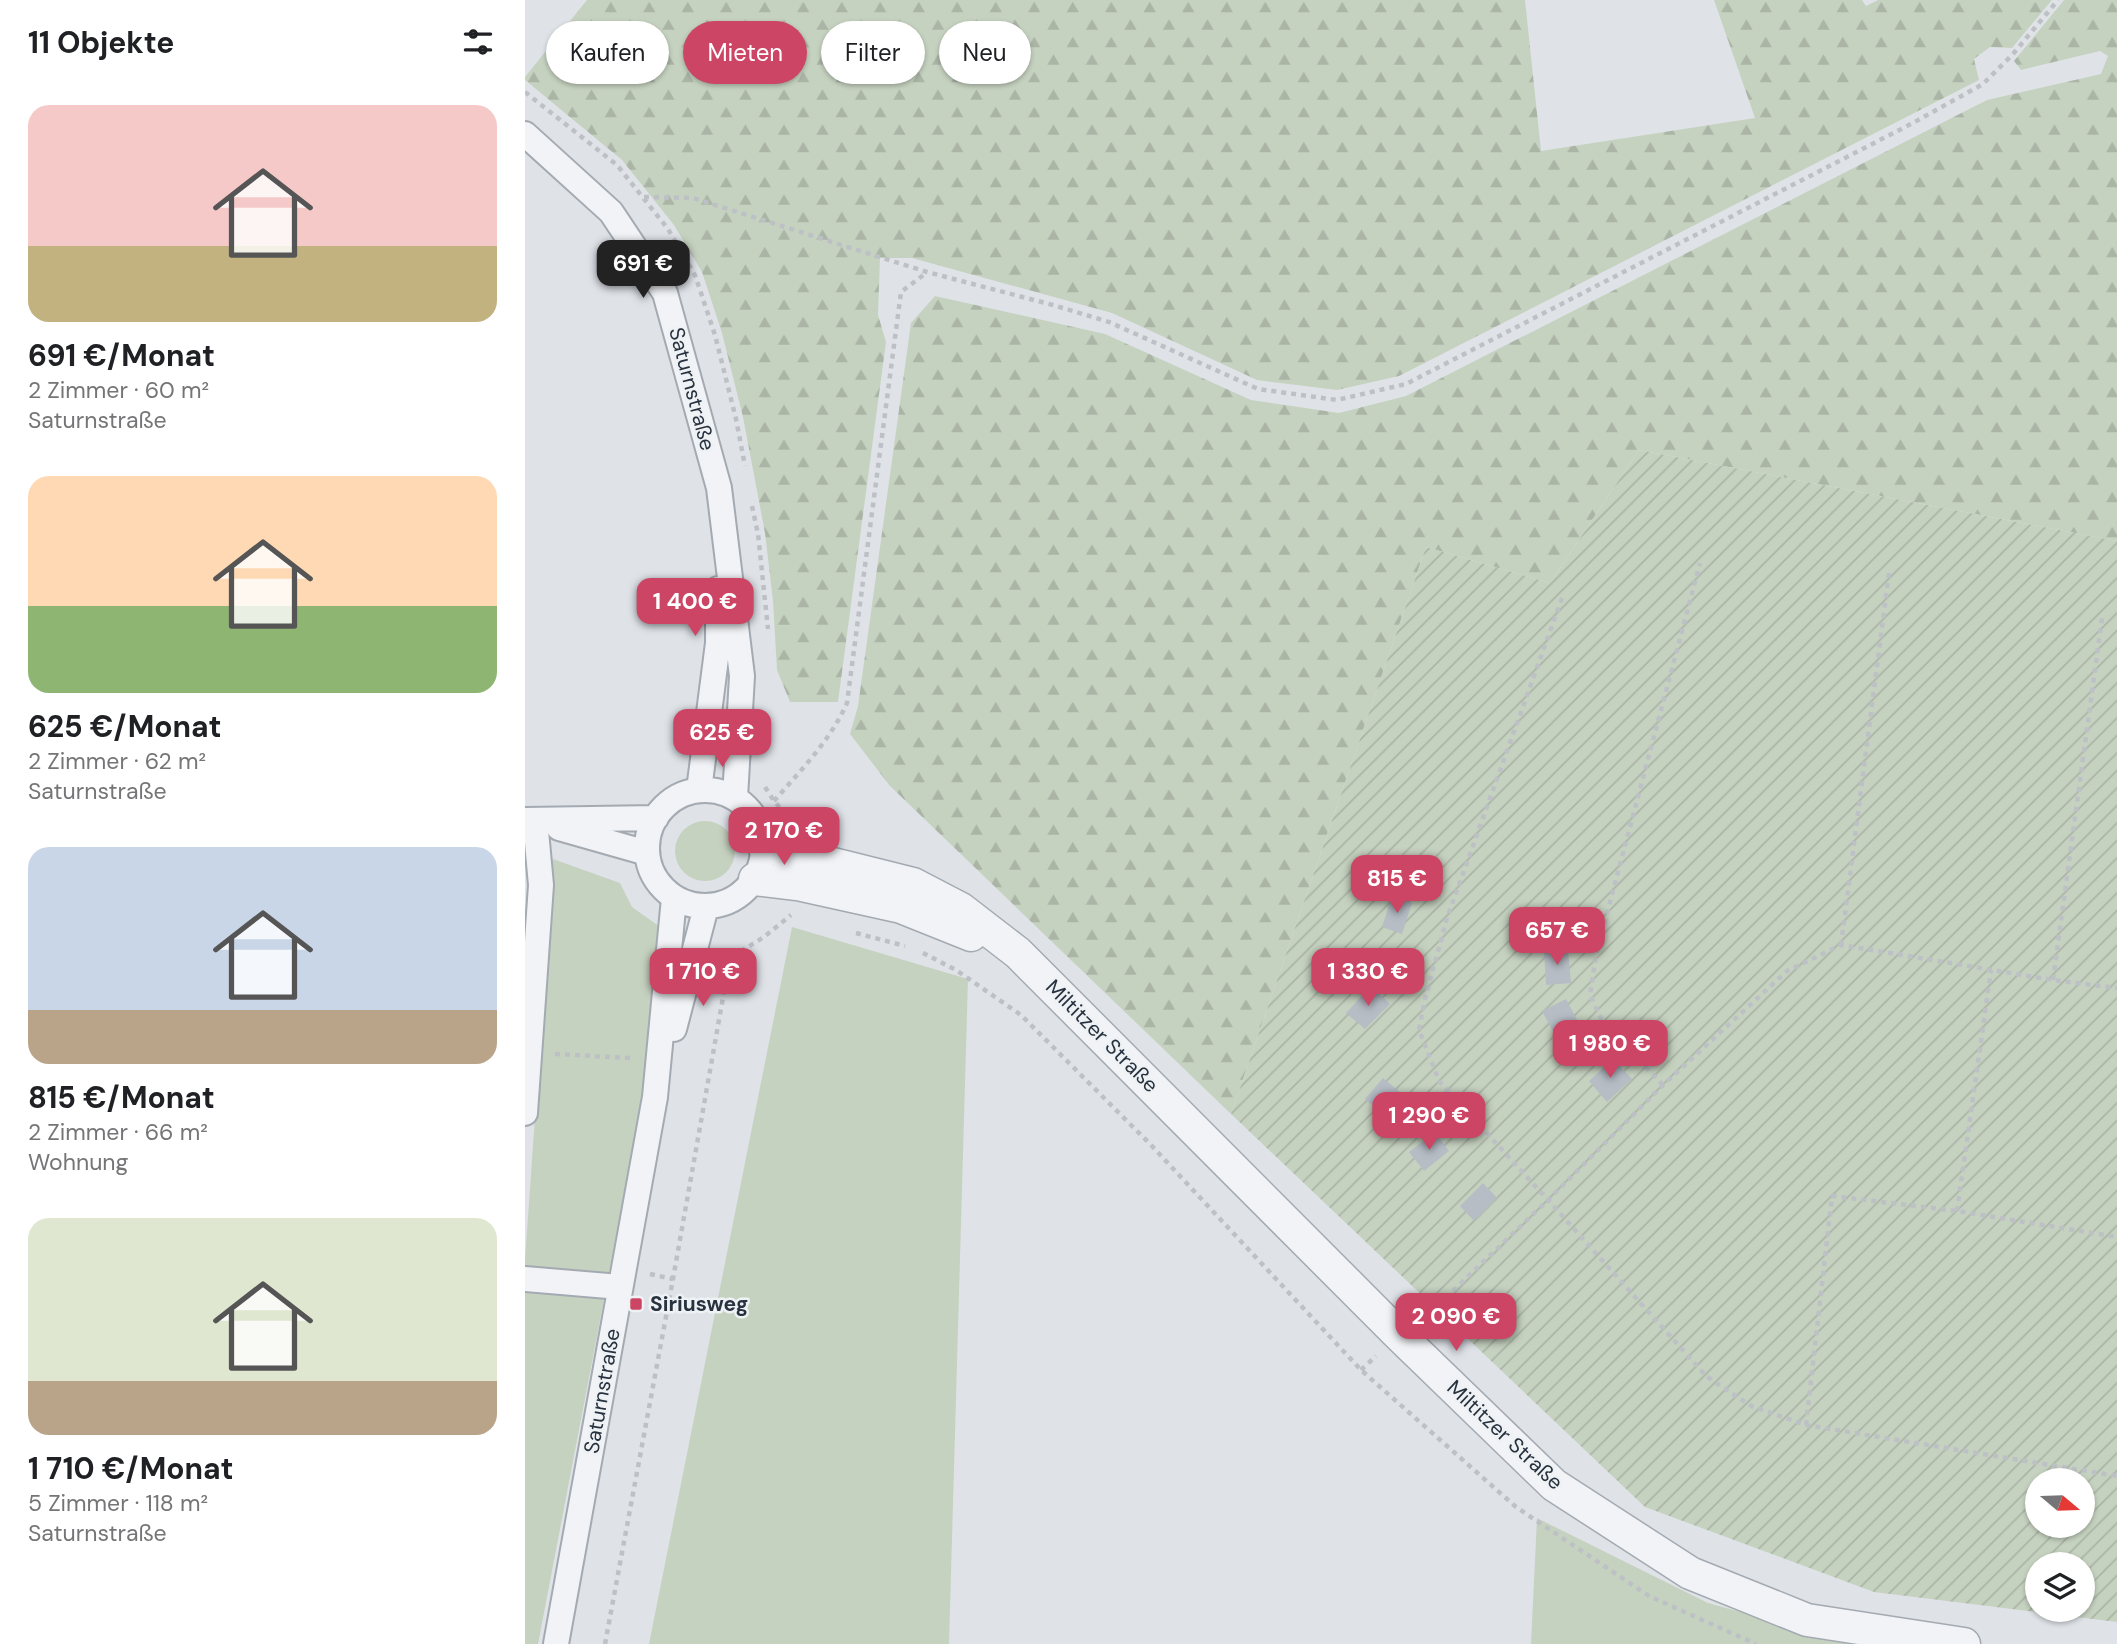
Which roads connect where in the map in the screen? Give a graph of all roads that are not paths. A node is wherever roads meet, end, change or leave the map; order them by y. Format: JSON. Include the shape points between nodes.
{"nodes":[{"id":1,"x":525,"y":134,"type":"edge"},
{"id":2,"x":719,"y":488,"type":"junction"},
{"id":3,"x":699,"y":790,"type":"junction"},
{"id":4,"x":735,"y":798,"type":"junction"},
{"id":5,"x":656,"y":818,"type":"junction"},
{"id":6,"x":530,"y":820,"type":"edge"},
{"id":7,"x":764,"y":844,"type":"junction"},
{"id":8,"x":647,"y":853,"type":"junction"},
{"id":9,"x":755,"y":878,"type":"junction"},
{"id":10,"x":674,"y":898,"type":"junction"},
{"id":11,"x":706,"y":907,"type":"junction"},
{"id":12,"x":1018,"y":953,"type":"junction"},
{"id":13,"x":655,"y":1097,"type":"junction"},
{"id":14,"x":525,"y":1113,"type":"edge"},
{"id":15,"x":525,"y":1279,"type":"edge"},
{"id":16,"x":620,"y":1287,"type":"junction"},
{"id":17,"x":556,"y":1644,"type":"edge"},
{"id":18,"x":1964,"y":1644,"type":"edge"}],
"edges":[{"from":1,"to":2,"type":"street","name":"Saturnstraße","via":[[611,212],[665,293]]},
{"from":2,"to":3,"type":"street","name":"Saturnstraße","via":[[718,643]]},
{"from":2,"to":4,"type":"street","name":"Saturnstraße","via":[[742,676]]},
{"from":3,"to":4,"type":"street"},
{"from":3,"to":5,"type":"street","via":[[674,799]]},
{"from":4,"to":7,"type":"street","via":[[756,819]]},
{"from":5,"to":6,"type":"street"},
{"from":5,"to":8,"type":"street"},
{"from":6,"to":8,"type":"street"},
{"from":6,"to":14,"type":"street","via":[[541,885]]},
{"from":7,"to":9,"type":"street"},
{"from":7,"to":12,"type":"street","name":"Miltitzer Straße","via":[[912,884],[961,909]]},
{"from":8,"to":10,"type":"street","via":[[655,878]]},
{"from":9,"to":11,"type":"street","via":[[734,899]]},
{"from":9,"to":12,"type":"street","name":"Miltitzer Straße","via":[[901,907]]},
{"from":10,"to":11,"type":"street"},
{"from":10,"to":13,"type":"street","name":"Saturnstraße"},
{"from":11,"to":13,"type":"street","name":"Saturnstraße"},
{"from":12,"to":18,"type":"street","name":"Miltitzer Straße","via":[[1554,1485],[1690,1573],[1807,1620]]},
{"from":13,"to":16,"type":"street","name":"Saturnstraße"},
{"from":15,"to":16,"type":"street"},
{"from":16,"to":17,"type":"street","name":"Saturnstraße"}]}
